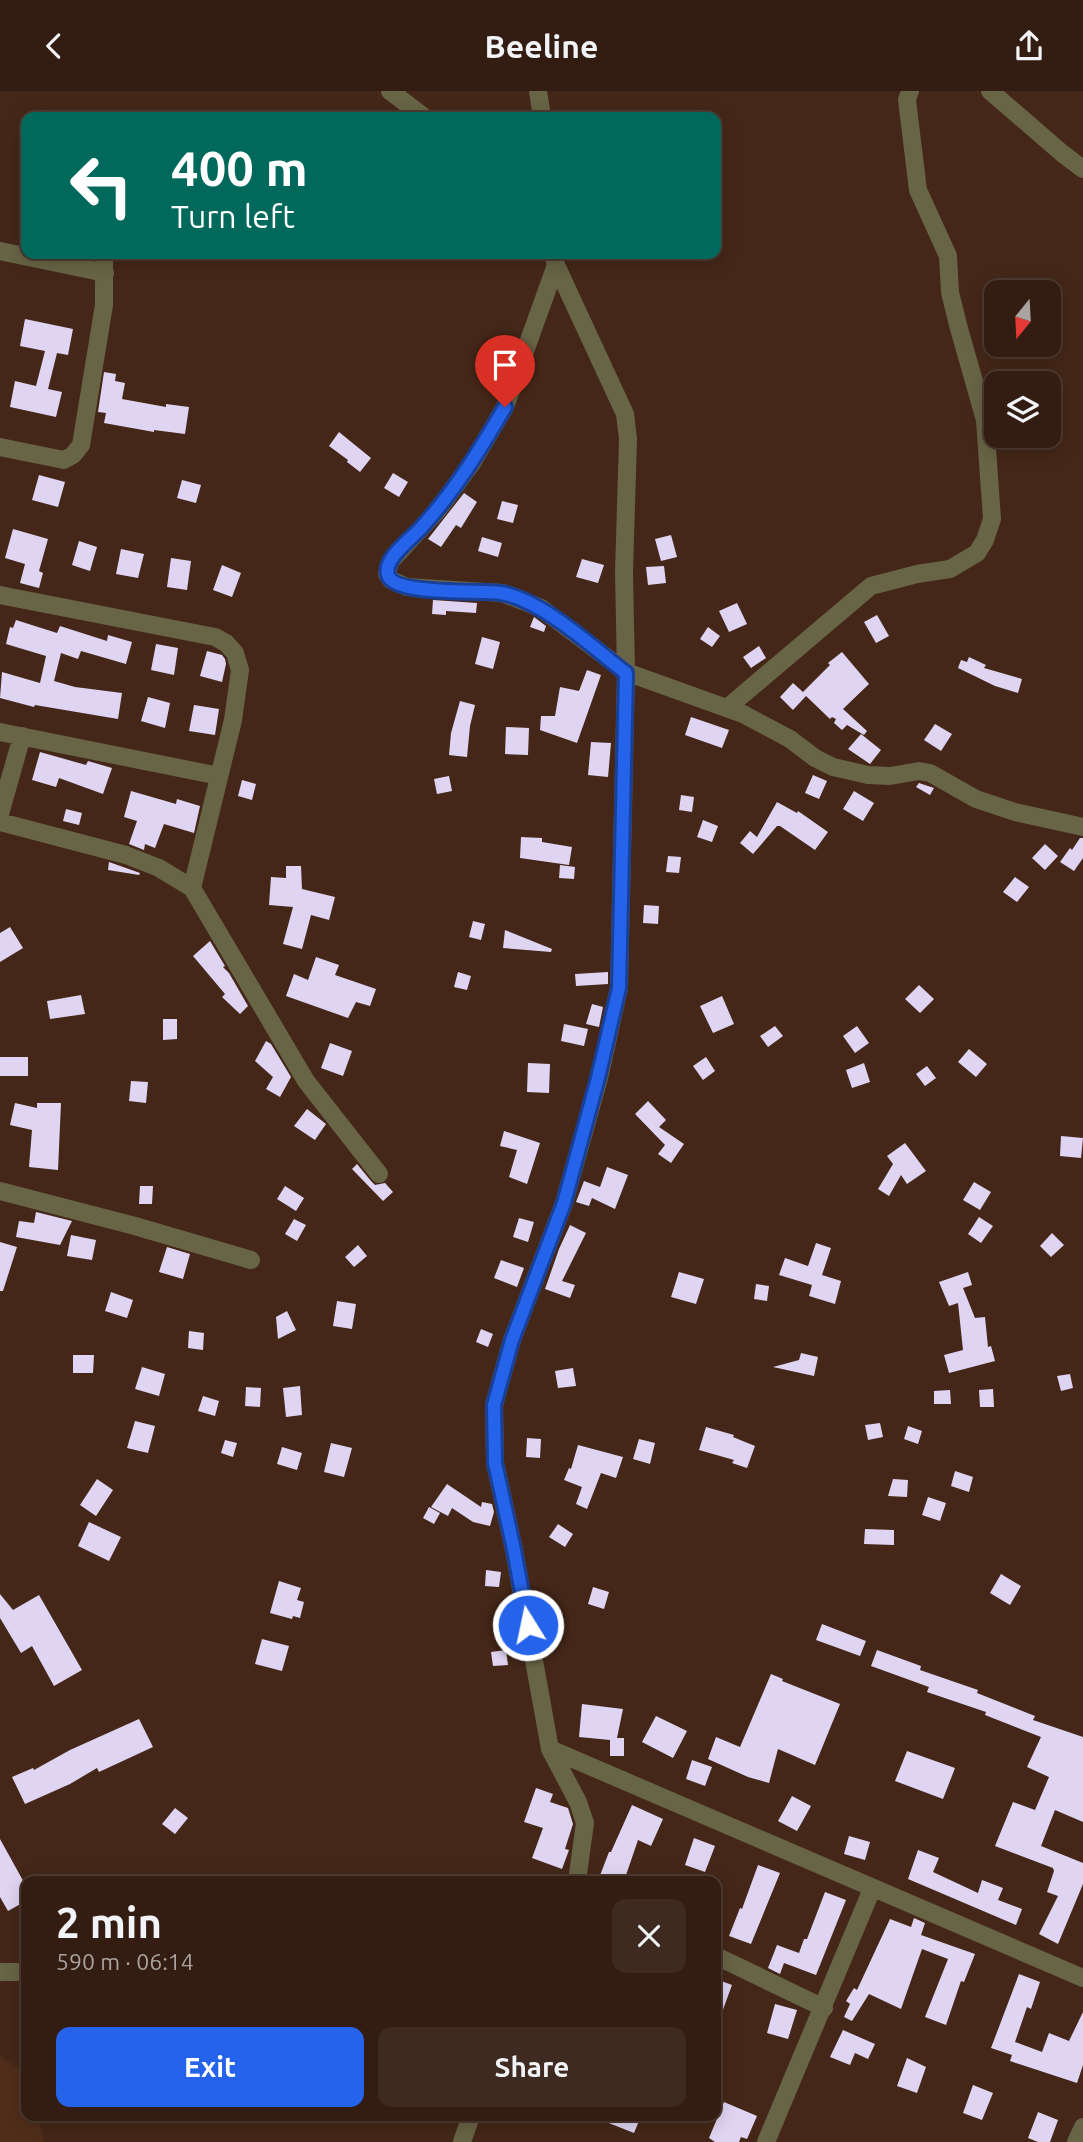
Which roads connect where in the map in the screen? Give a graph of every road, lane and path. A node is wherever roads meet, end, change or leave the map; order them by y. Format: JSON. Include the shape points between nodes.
{"nodes":[{"id":1,"x":390,"y":91,"type":"edge"},
{"id":2,"x":538,"y":91,"type":"edge"},
{"id":3,"x":910,"y":91,"type":"edge"},
{"id":4,"x":990,"y":91,"type":"edge"},
{"id":5,"x":417,"y":112,"type":"edge"},
{"id":6,"x":541,"y":112,"type":"edge"},
{"id":7,"x":1083,"y":169,"type":"edge"},
{"id":8,"x":0,"y":251,"type":"edge"},
{"id":9,"x":21,"y":255,"type":"edge"},
{"id":10,"x":38,"y":259,"type":"edge"},
{"id":11,"x":104,"y":259,"type":"edge"},
{"id":12,"x":554,"y":260,"type":"edge"},
{"id":13,"x":105,"y":273,"type":"junction"},
{"id":14,"x":0,"y":447,"type":"edge"},
{"id":15,"x":0,"y":595,"type":"edge"},
{"id":16,"x":626,"y":673,"type":"junction"},
{"id":17,"x":727,"y":708,"type":"junction"},
{"id":18,"x":0,"y":732,"type":"edge"},
{"id":19,"x":22,"y":736,"type":"junction"},
{"id":20,"x":219,"y":775,"type":"junction"},
{"id":21,"x":0,"y":814,"type":"edge"},
{"id":22,"x":0,"y":822,"type":"edge"},
{"id":23,"x":1083,"y":827,"type":"edge"},
{"id":24,"x":192,"y":888,"type":"junction"},
{"id":25,"x":379,"y":1174,"type":"dead end"},
{"id":26,"x":0,"y":1191,"type":"edge"},
{"id":27,"x":251,"y":1259,"type":"dead end"},
{"id":28,"x":550,"y":1749,"type":"junction"},
{"id":29,"x":578,"y":1876,"type":"edge"},
{"id":30,"x":872,"y":1889,"type":"junction"},
{"id":31,"x":721,"y":1958,"type":"edge"},
{"id":32,"x":2,"y":1968,"type":"edge"},
{"id":33,"x":21,"y":1971,"type":"edge"},
{"id":34,"x":1083,"y":1978,"type":"edge"},
{"id":35,"x":824,"y":2008,"type":"junction"},
{"id":36,"x":469,"y":2121,"type":"edge"},
{"id":37,"x":1083,"y":2127,"type":"edge"},
{"id":38,"x":462,"y":2142,"type":"edge"},
{"id":39,"x":765,"y":2142,"type":"edge"},
{"id":40,"x":1076,"y":2142,"type":"edge"}],
"edges":[{"from":1,"to":5,"type":"street"},
{"from":2,"to":6,"type":"street"},
{"from":3,"to":17,"type":"street","via":[[907,100],[918,190],[948,256],[950,292],[985,420],[992,519],[976,553],[950,569],[871,586]]},
{"from":4,"to":7,"type":"street"},
{"from":8,"to":9,"type":"street"},
{"from":10,"to":13,"type":"street"},
{"from":11,"to":13,"type":"street"},
{"from":12,"to":16,"type":"street","via":[[625,414]]},
{"from":12,"to":16,"type":"street","via":[[505,407],[472,463],[437,511],[390,562],[387,574],[407,587],[502,593],[541,608]]},
{"from":13,"to":14,"type":"street","via":[[81,445],[64,460]]},
{"from":15,"to":20,"type":"street","via":[[215,637],[226,643],[240,670]]},
{"from":16,"to":17,"type":"street"},
{"from":16,"to":28,"type":"street","via":[[619,988],[564,1203],[512,1340],[494,1405],[495,1463]]},
{"from":17,"to":23,"type":"street","via":[[790,739],[833,767],[868,775],[930,773],[976,799]]},
{"from":18,"to":19,"type":"street"},
{"from":19,"to":20,"type":"street"},
{"from":19,"to":21,"type":"street"},
{"from":20,"to":24,"type":"street"},
{"from":22,"to":24,"type":"street","via":[[126,855]]},
{"from":24,"to":25,"type":"street","via":[[306,1081]]},
{"from":26,"to":27,"type":"street"},
{"from":28,"to":29,"type":"street","via":[[585,1823]]},
{"from":28,"to":30,"type":"street"},
{"from":30,"to":34,"type":"street"},
{"from":30,"to":35,"type":"street"},
{"from":31,"to":35,"type":"street"},
{"from":32,"to":33,"type":"street"},
{"from":35,"to":39,"type":"street"},
{"from":36,"to":38,"type":"street"},
{"from":37,"to":40,"type":"street"}]}
